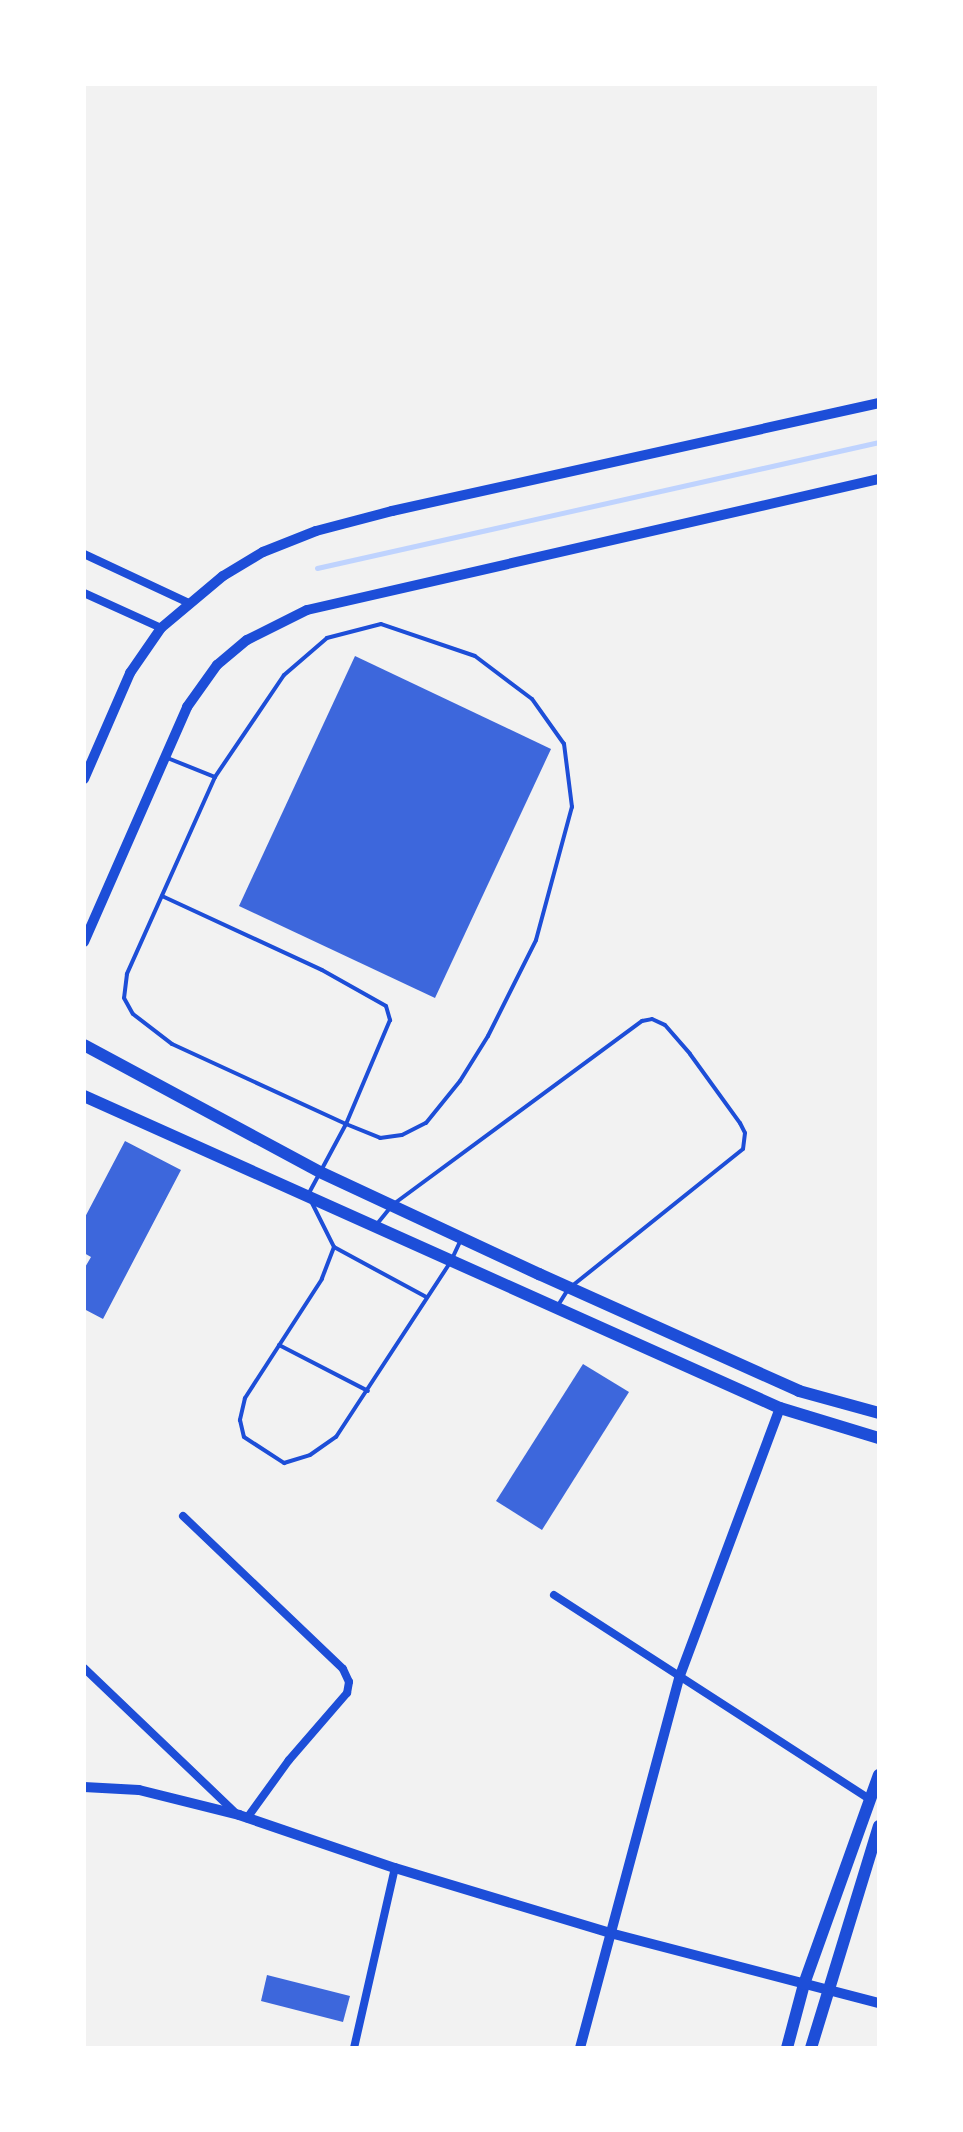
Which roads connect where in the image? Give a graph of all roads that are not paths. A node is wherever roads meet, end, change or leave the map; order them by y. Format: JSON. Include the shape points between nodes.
{"nodes":[{"id":1,"x":879,"y":403,"type":"edge"},
{"id":2,"x":879,"y":479,"type":"edge"},
{"id":3,"x":84,"y":554,"type":"edge"},
{"id":4,"x":84,"y":593,"type":"edge"},
{"id":5,"x":189,"y":603,"type":"junction"},
{"id":6,"x":161,"y":628,"type":"junction"},
{"id":7,"x":164,"y":757,"type":"junction"},
{"id":8,"x":215,"y":777,"type":"junction"},
{"id":9,"x":84,"y":779,"type":"edge"},
{"id":10,"x":162,"y":896,"type":"junction"},
{"id":11,"x":84,"y":942,"type":"edge"},
{"id":12,"x":84,"y":1045,"type":"edge"},
{"id":13,"x":84,"y":1096,"type":"edge"},
{"id":14,"x":346,"y":1124,"type":"junction"},
{"id":15,"x":320,"y":1172,"type":"junction"},
{"id":16,"x":308,"y":1195,"type":"junction"},
{"id":17,"x":391,"y":1205,"type":"junction"},
{"id":18,"x":376,"y":1226,"type":"junction"},
{"id":19,"x":462,"y":1238,"type":"junction"},
{"id":20,"x":334,"y":1247,"type":"junction"},
{"id":21,"x":451,"y":1261,"type":"junction"},
{"id":22,"x":539,"y":1274,"type":"junction"},
{"id":23,"x":570,"y":1287,"type":"junction"},
{"id":24,"x":527,"y":1295,"type":"junction"},
{"id":25,"x":426,"y":1297,"type":"junction"},
{"id":26,"x":556,"y":1308,"type":"junction"},
{"id":27,"x":279,"y":1345,"type":"junction"},
{"id":28,"x":368,"y":1391,"type":"junction"},
{"id":29,"x":780,"y":1408,"type":"junction"},
{"id":30,"x":879,"y":1413,"type":"edge"},
{"id":31,"x":879,"y":1438,"type":"edge"},
{"id":32,"x":183,"y":1516,"type":"dead end"},
{"id":33,"x":554,"y":1595,"type":"dead end"},
{"id":34,"x":84,"y":1668,"type":"edge"},
{"id":35,"x":679,"y":1678,"type":"junction"},
{"id":36,"x":879,"y":1775,"type":"edge"},
{"id":37,"x":84,"y":1787,"type":"edge"},
{"id":38,"x":868,"y":1798,"type":"junction"},
{"id":39,"x":243,"y":1816,"type":"junction"},
{"id":40,"x":879,"y":1826,"type":"edge"},
{"id":41,"x":395,"y":1868,"type":"junction"},
{"id":42,"x":610,"y":1933,"type":"junction"},
{"id":43,"x":804,"y":1984,"type":"junction"},
{"id":44,"x":827,"y":1990,"type":"junction"},
{"id":45,"x":879,"y":2003,"type":"edge"},
{"id":46,"x":354,"y":2048,"type":"edge"},
{"id":47,"x":580,"y":2048,"type":"edge"},
{"id":48,"x":787,"y":2048,"type":"edge"},
{"id":49,"x":811,"y":2048,"type":"edge"}],
"edges":[{"from":1,"to":5,"type":"street","via":[[316,531],[263,552]]},
{"from":2,"to":7,"type":"street","via":[[307,610],[247,640],[217,665],[187,707]]},
{"from":3,"to":5,"type":"street"},
{"from":4,"to":6,"type":"street"},
{"from":5,"to":6,"type":"street"},
{"from":6,"to":9,"type":"street","via":[[130,673]]},
{"from":7,"to":8,"type":"lane"},
{"from":7,"to":11,"type":"street"},
{"from":8,"to":10,"type":"lane"},
{"from":8,"to":14,"type":"lane","via":[[284,675],[327,638],[381,624],[475,656],[532,699],[564,744],[572,807],[536,940],[488,1036],[426,1123],[380,1138]]},
{"from":10,"to":14,"type":"lane","via":[[127,974],[124,998],[133,1014],[172,1044]]},
{"from":10,"to":14,"type":"lane","via":[[322,970],[386,1006],[390,1020]]},
{"from":12,"to":15,"type":"main road"},
{"from":13,"to":16,"type":"main road"},
{"from":14,"to":15,"type":"lane"},
{"from":15,"to":16,"type":"lane"},
{"from":15,"to":17,"type":"main road"},
{"from":16,"to":18,"type":"main road"},
{"from":16,"to":20,"type":"lane"},
{"from":17,"to":18,"type":"lane"},
{"from":17,"to":19,"type":"main road"},
{"from":17,"to":23,"type":"lane","via":[[642,1021],[652,1019],[665,1025],[690,1054],[740,1123],[743,1149]]},
{"from":18,"to":21,"type":"main road"},
{"from":19,"to":21,"type":"lane"},
{"from":19,"to":22,"type":"main road"},
{"from":20,"to":25,"type":"lane"},
{"from":20,"to":27,"type":"lane","via":[[322,1279]]},
{"from":21,"to":24,"type":"main road"},
{"from":21,"to":25,"type":"lane"},
{"from":22,"to":23,"type":"main road"},
{"from":22,"to":24,"type":"main road"},
{"from":23,"to":26,"type":"lane"},
{"from":23,"to":30,"type":"main road","via":[[799,1391]]},
{"from":24,"to":26,"type":"main road"},
{"from":25,"to":28,"type":"lane"},
{"from":26,"to":29,"type":"main road"},
{"from":27,"to":28,"type":"lane"},
{"from":27,"to":28,"type":"lane","via":[[245,1398],[240,1420],[244,1437],[284,1463],[310,1455],[336,1437]]},
{"from":29,"to":31,"type":"main road"},
{"from":29,"to":35,"type":"street"},
{"from":32,"to":39,"type":"street","via":[[343,1669],[349,1682],[347,1693]]},
{"from":33,"to":35,"type":"street"},
{"from":34,"to":39,"type":"street"},
{"from":35,"to":38,"type":"street"},
{"from":35,"to":42,"type":"street"},
{"from":36,"to":38,"type":"main road"},
{"from":37,"to":39,"type":"street","via":[[139,1790]]},
{"from":38,"to":43,"type":"main road"},
{"from":39,"to":41,"type":"street"},
{"from":40,"to":44,"type":"main road"},
{"from":41,"to":42,"type":"street"},
{"from":41,"to":46,"type":"street"},
{"from":42,"to":43,"type":"street"},
{"from":42,"to":47,"type":"street"},
{"from":43,"to":44,"type":"street"},
{"from":43,"to":48,"type":"main road"},
{"from":44,"to":45,"type":"street"},
{"from":44,"to":49,"type":"main road"}]}
